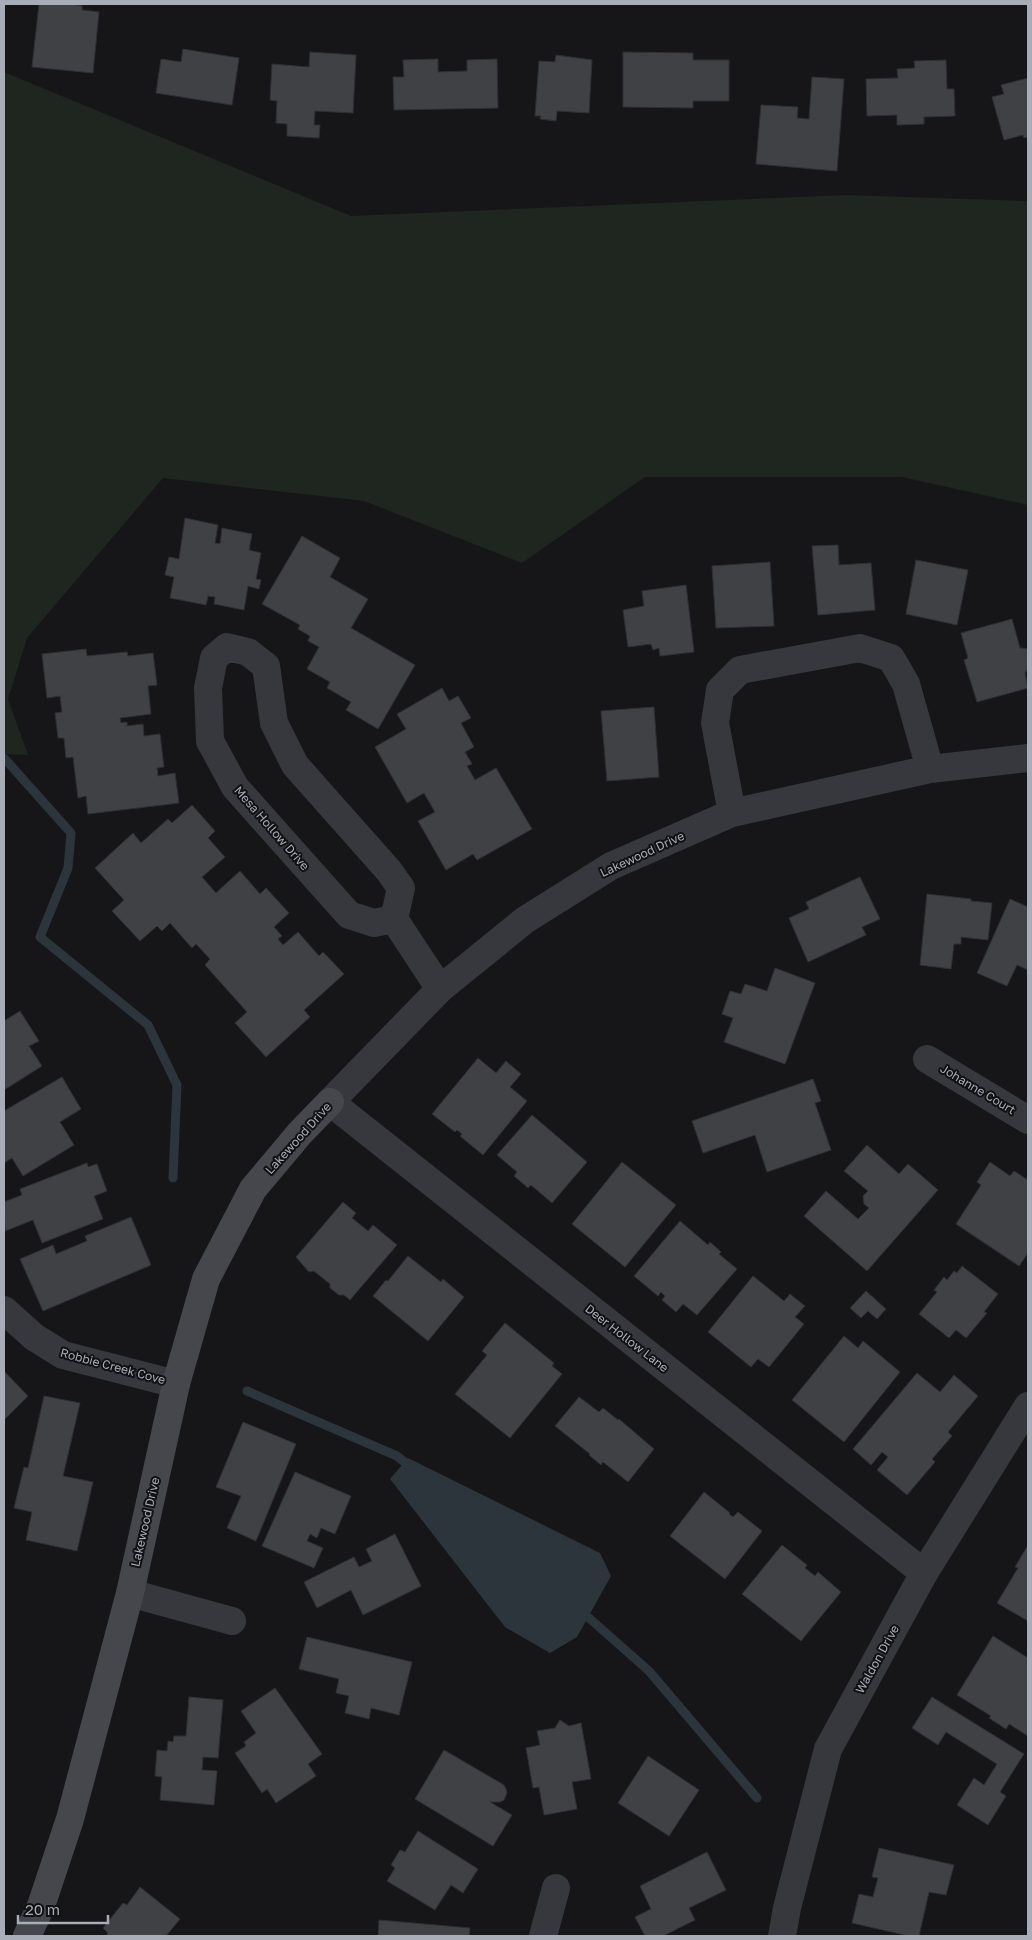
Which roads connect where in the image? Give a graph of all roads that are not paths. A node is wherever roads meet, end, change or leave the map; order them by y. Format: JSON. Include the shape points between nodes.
{"nodes":[{"id":1,"x":1028,"y":758,"type":"edge"},
{"id":2,"x":930,"y":769,"type":"junction"},
{"id":3,"x":732,"y":813,"type":"junction"},
{"id":4,"x":394,"y":920,"type":"junction"},
{"id":5,"x":440,"y":989,"type":"junction"},
{"id":6,"x":927,"y":1059,"type":"dead end"},
{"id":7,"x":330,"y":1102,"type":"junction"},
{"id":8,"x":1028,"y":1120,"type":"edge"},
{"id":9,"x":4,"y":1310,"type":"edge"},
{"id":10,"x":176,"y":1384,"type":"junction"},
{"id":11,"x":1028,"y":1406,"type":"edge"},
{"id":12,"x":924,"y":1573,"type":"junction"},
{"id":13,"x":130,"y":1593,"type":"junction"},
{"id":14,"x":232,"y":1621,"type":"dead end"},
{"id":15,"x":556,"y":1888,"type":"dead end"},
{"id":16,"x":27,"y":1936,"type":"edge"},
{"id":17,"x":543,"y":1936,"type":"edge"},
{"id":18,"x":782,"y":1936,"type":"edge"}],
"edges":[{"from":1,"to":2,"type":"street","name":"Lakewood Drive"},
{"from":2,"to":3,"type":"street","name":"Lakewood Drive"},
{"from":2,"to":3,"type":"street","via":[[906,684],[892,658],[860,648],[740,670],[720,690],[715,723]]},
{"from":3,"to":5,"type":"street","name":"Lakewood Drive","via":[[611,866],[525,920]]},
{"from":4,"to":4,"type":"street","name":"Mesa Hollow Drive","via":[[401,888],[295,765],[274,723],[266,666],[248,652],[227,647],[214,658],[208,688],[210,741],[235,787],[348,915],[374,923]]},
{"from":4,"to":5,"type":"street"},
{"from":5,"to":7,"type":"street","name":"Lakewood Drive"},
{"from":6,"to":8,"type":"street","name":"Johanne Court"},
{"from":7,"to":10,"type":"street","name":"Lakewood Drive","via":[[253,1189],[206,1279]]},
{"from":7,"to":12,"type":"street","name":"Deer Hollow Lane"},
{"from":9,"to":10,"type":"street","name":"Robbie Creek Cove","via":[[34,1337],[63,1355]]},
{"from":10,"to":13,"type":"street","name":"Lakewood Drive"},
{"from":11,"to":12,"type":"street","name":"Waldon Drive"},
{"from":12,"to":18,"type":"street","name":"Waldon Drive","via":[[828,1750]]},
{"from":13,"to":14,"type":"street"},
{"from":13,"to":16,"type":"street","name":"Lakewood Drive","via":[[70,1819],[41,1906]]},
{"from":15,"to":17,"type":"street"}]}
